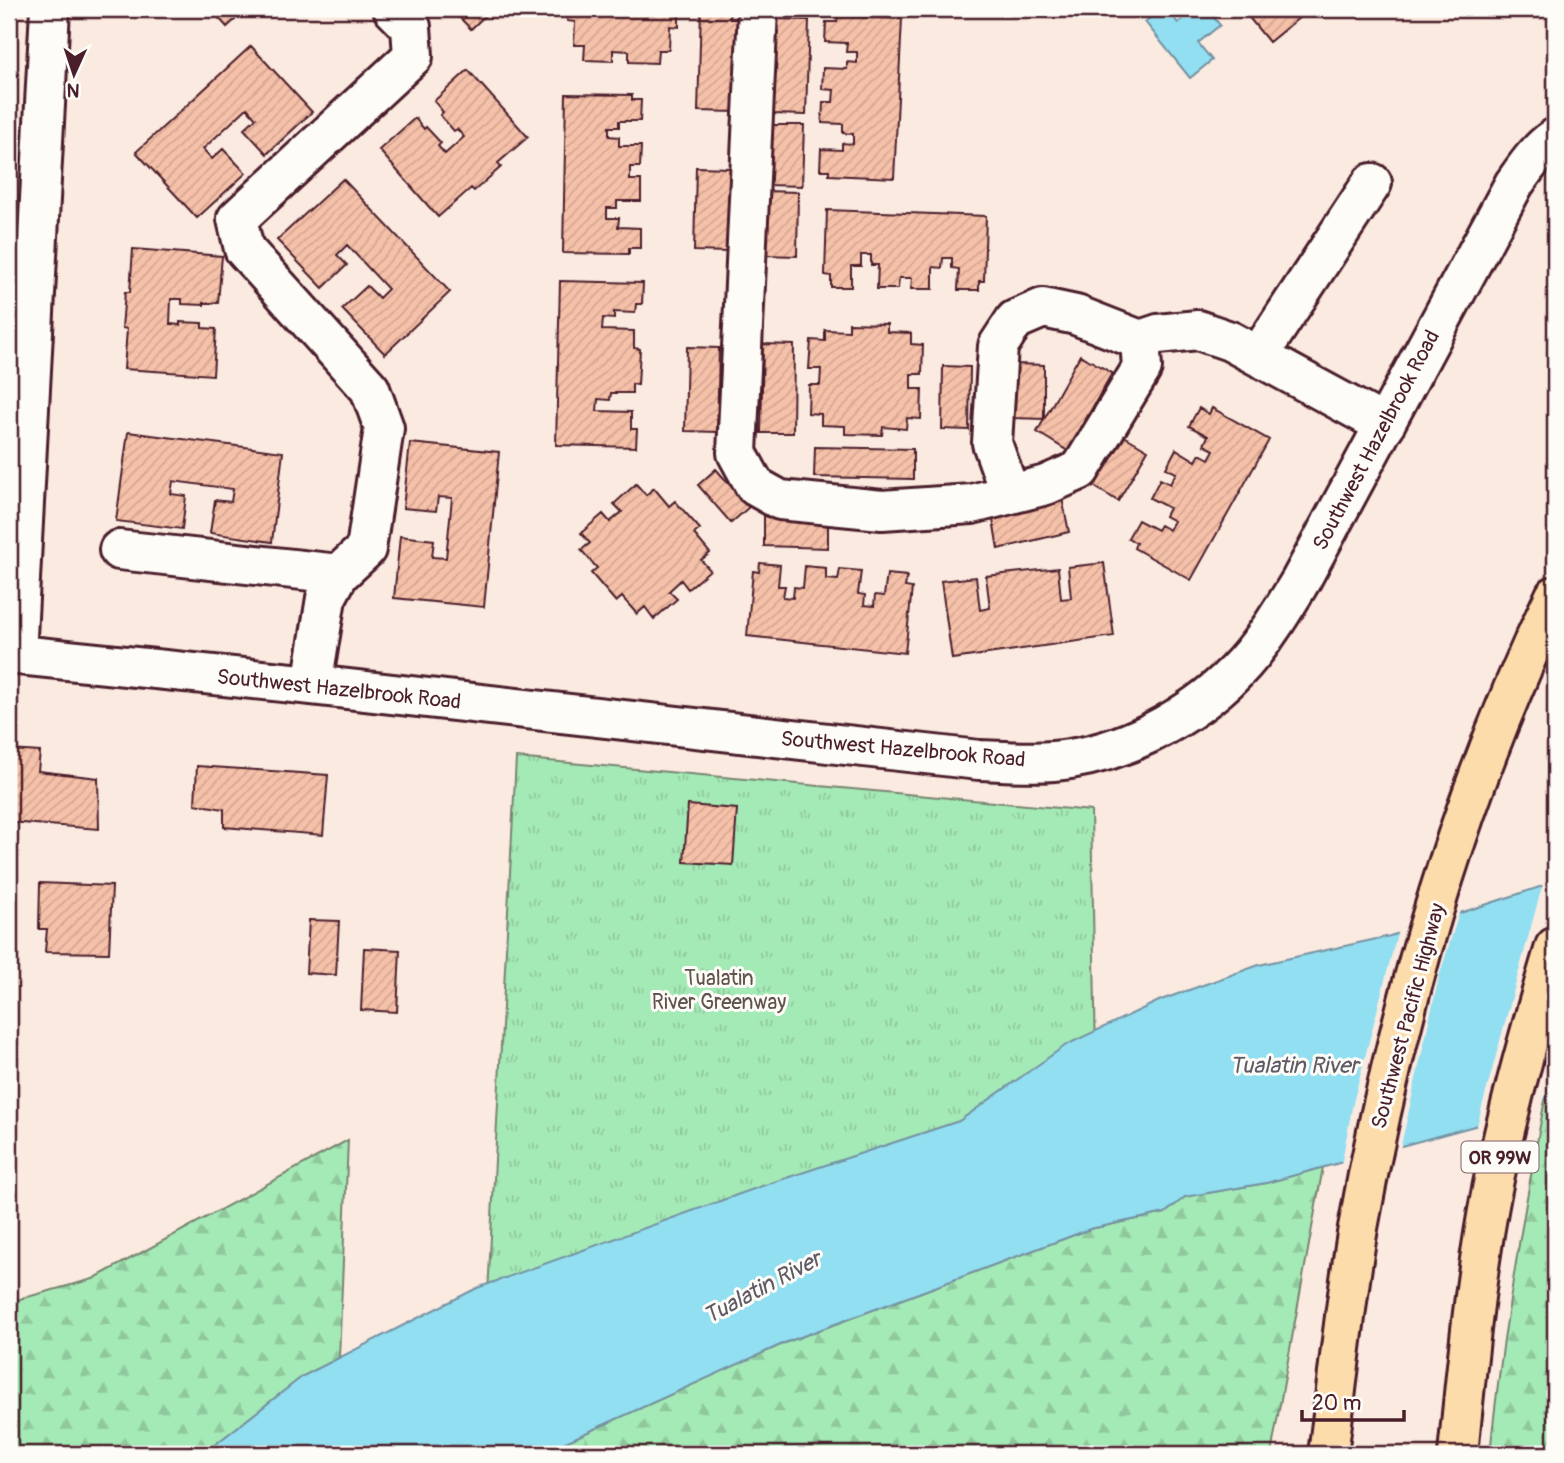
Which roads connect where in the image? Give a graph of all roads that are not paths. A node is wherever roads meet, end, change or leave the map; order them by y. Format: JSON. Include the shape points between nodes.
{"nodes":[{"id":1,"x":50,"y":9,"type":"edge"},
{"id":2,"x":393,"y":9,"type":"edge"},
{"id":3,"x":758,"y":9,"type":"edge"},
{"id":4,"x":1555,"y":138,"type":"edge"},
{"id":5,"x":1372,"y":183,"type":"dead end"},
{"id":6,"x":24,"y":246,"type":"edge"},
{"id":7,"x":1140,"y":340,"type":"junction"},
{"id":8,"x":1259,"y":355,"type":"junction"},
{"id":9,"x":1385,"y":425,"type":"junction"},
{"id":10,"x":1010,"y":494,"type":"junction"},
{"id":11,"x":119,"y":550,"type":"dead end"},
{"id":12,"x":339,"y":574,"type":"junction"},
{"id":13,"x":1555,"y":596,"type":"edge"},
{"id":14,"x":12,"y":654,"type":"edge"},
{"id":15,"x":312,"y":685,"type":"junction"},
{"id":16,"x":1555,"y":947,"type":"edge"},
{"id":17,"x":1328,"y":1454,"type":"edge"},
{"id":18,"x":1458,"y":1454,"type":"edge"}],
"edges":[{"from":1,"to":6,"type":"street"},
{"from":2,"to":12,"type":"street","via":[[411,27],[413,56],[237,219],[244,249],[370,389],[384,428],[366,549]]},
{"from":3,"to":10,"type":"street","via":[[737,453],[755,486],[780,500],[882,510],[972,504]]},
{"from":4,"to":9,"type":"street","name":"Southwest Hazelbrook Road","via":[[1514,184]]},
{"from":5,"to":8,"type":"street"},
{"from":6,"to":14,"type":"street"},
{"from":7,"to":8,"type":"street","via":[[1198,330]]},
{"from":7,"to":10,"type":"street","via":[[1142,368],[1080,470]]},
{"from":7,"to":10,"type":"street","via":[[1076,315],[1042,308],[1015,320],[998,346],[992,443]]},
{"from":8,"to":9,"type":"street"},
{"from":9,"to":15,"type":"street","name":"Southwest Hazelbrook Road","via":[[1301,580],[1243,664],[1178,716],[1128,744],[1097,754],[1067,760],[979,760]]},
{"from":11,"to":12,"type":"street"},
{"from":12,"to":15,"type":"street","via":[[326,598]]},
{"from":13,"to":17,"type":"highway","name":"Southwest Pacific Highway","via":[[1511,694],[1460,831],[1406,1010],[1358,1229]]},
{"from":14,"to":15,"type":"street","name":"Southwest Hazelbrook Road"},
{"from":16,"to":18,"type":"highway","number":"OR 99W","via":[[1507,1125],[1482,1245]]}]}
